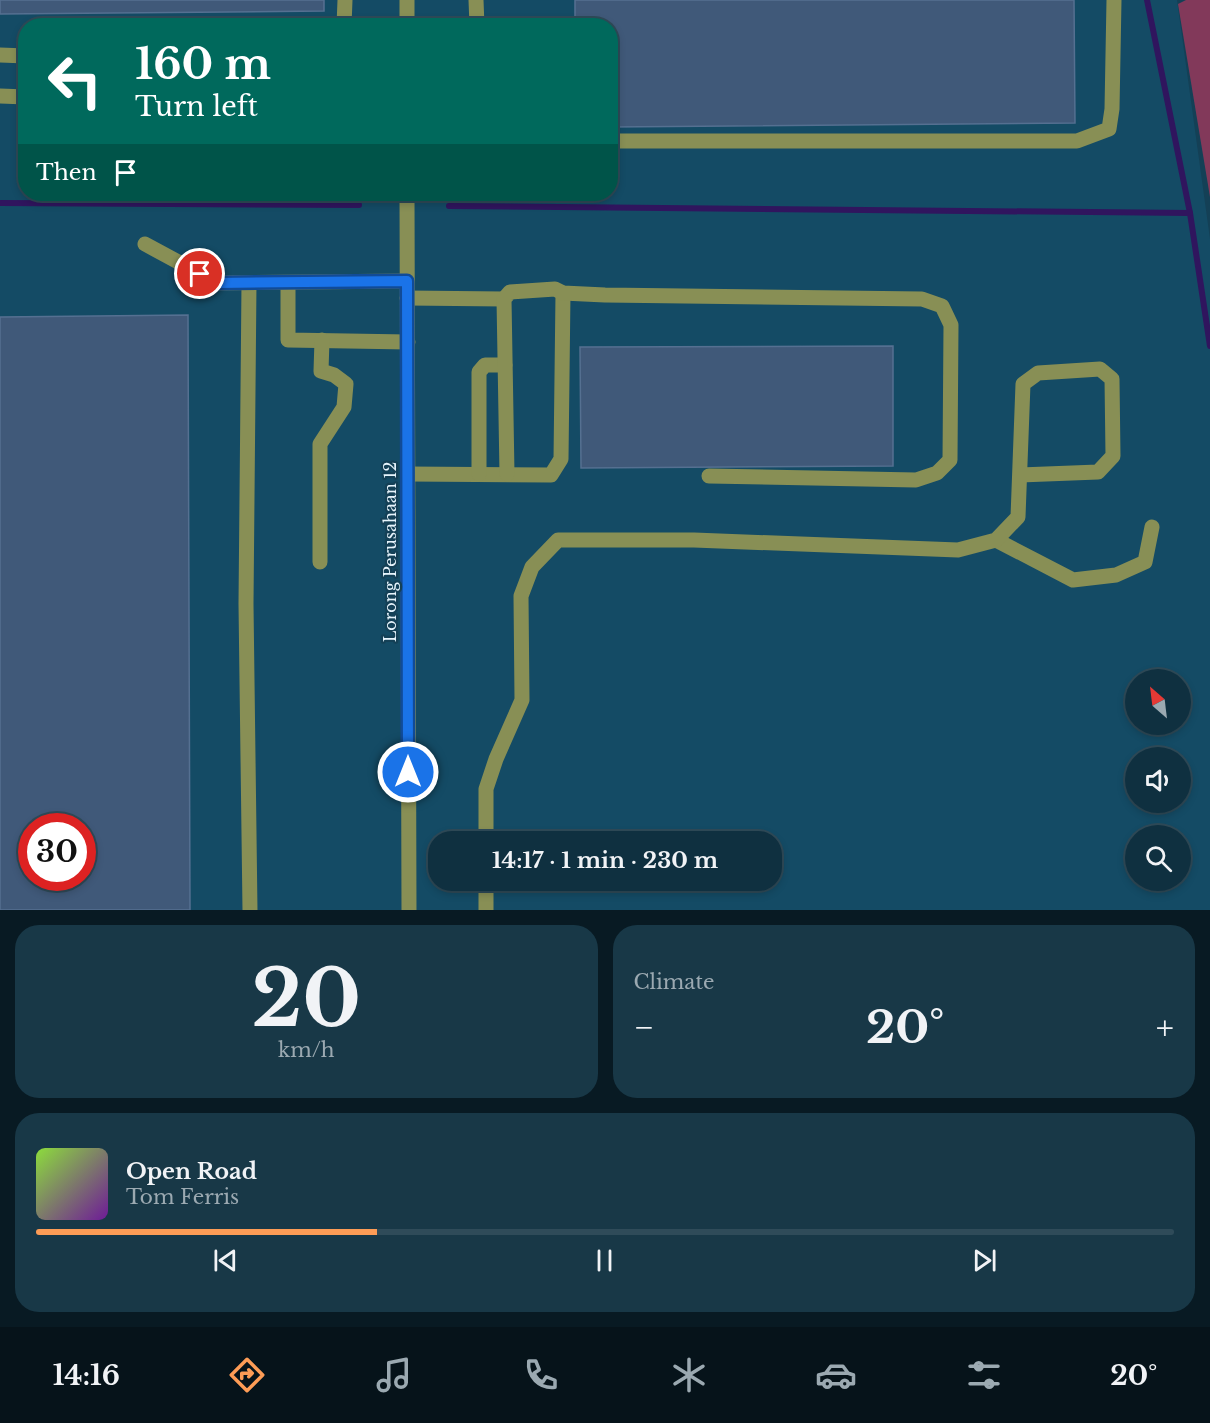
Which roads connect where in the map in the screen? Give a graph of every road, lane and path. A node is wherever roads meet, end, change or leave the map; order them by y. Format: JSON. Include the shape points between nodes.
{"nodes":[{"id":1,"x":345,"y":0,"type":"edge"},
{"id":2,"x":406,"y":0,"type":"edge"},
{"id":3,"x":476,"y":0,"type":"edge"},
{"id":4,"x":1114,"y":0,"type":"edge"},
{"id":5,"x":344,"y":18,"type":"edge"},
{"id":6,"x":407,"y":18,"type":"edge"},
{"id":7,"x":477,"y":18,"type":"edge"},
{"id":8,"x":0,"y":55,"type":"edge"},
{"id":9,"x":18,"y":56,"type":"edge"},
{"id":10,"x":0,"y":96,"type":"edge"},
{"id":11,"x":18,"y":97,"type":"edge"},
{"id":12,"x":618,"y":141,"type":"edge"},
{"id":13,"x":407,"y":201,"type":"edge"},
{"id":14,"x":145,"y":244,"type":"dead end"},
{"id":15,"x":407,"y":281,"type":"junction"},
{"id":16,"x":249,"y":283,"type":"junction"},
{"id":17,"x":288,"y":283,"type":"junction"},
{"id":18,"x":563,"y":293,"type":"junction"},
{"id":19,"x":407,"y":297,"type":"junction"},
{"id":20,"x":504,"y":299,"type":"junction"},
{"id":21,"x":322,"y":340,"type":"junction"},
{"id":22,"x":408,"y":342,"type":"junction"},
{"id":23,"x":505,"y":365,"type":"junction"},
{"id":24,"x":408,"y":474,"type":"junction"},
{"id":25,"x":479,"y":474,"type":"junction"},
{"id":26,"x":507,"y":474,"type":"junction"},
{"id":27,"x":1020,"y":475,"type":"junction"},
{"id":28,"x":709,"y":476,"type":"dead end"},
{"id":29,"x":1152,"y":527,"type":"dead end"},
{"id":30,"x":996,"y":540,"type":"junction"},
{"id":31,"x":320,"y":562,"type":"dead end"},
{"id":32,"x":486,"y":831,"type":"edge"},
{"id":33,"x":486,"y":891,"type":"edge"},
{"id":34,"x":250,"y":910,"type":"edge"},
{"id":35,"x":409,"y":910,"type":"edge"},
{"id":36,"x":486,"y":910,"type":"edge"}],
"edges":[{"from":1,"to":5,"type":"street"},
{"from":2,"to":6,"type":"street"},
{"from":3,"to":7,"type":"street"},
{"from":4,"to":12,"type":"street","via":[[1109,129],[1077,141]]},
{"from":8,"to":9,"type":"street"},
{"from":10,"to":11,"type":"street"},
{"from":13,"to":15,"type":"street","name":"Lorong Perusahaan 12"},
{"from":14,"to":16,"type":"street","via":[[217,283]]},
{"from":15,"to":17,"type":"street"},
{"from":15,"to":19,"type":"street","name":"Lorong Perusahaan 12"},
{"from":16,"to":17,"type":"street"},
{"from":16,"to":34,"type":"street","via":[[246,604]]},
{"from":17,"to":21,"type":"street","via":[[288,340]]},
{"from":18,"to":20,"type":"street","via":[[555,289],[510,292]]},
{"from":18,"to":26,"type":"street","via":[[561,459],[551,475]]},
{"from":18,"to":28,"type":"street","via":[[922,299],[942,306],[951,325],[950,460],[937,473],[916,480]]},
{"from":19,"to":20,"type":"street"},
{"from":19,"to":22,"type":"street","name":"Lorong Perusahaan 12"},
{"from":20,"to":23,"type":"street"},
{"from":21,"to":22,"type":"street"},
{"from":21,"to":31,"type":"street","via":[[321,371],[346,384],[344,406],[320,444]]},
{"from":22,"to":24,"type":"street","name":"Lorong Perusahaan 12"},
{"from":23,"to":25,"type":"street","via":[[485,365],[478,372]]},
{"from":23,"to":26,"type":"street"},
{"from":24,"to":25,"type":"street"},
{"from":24,"to":35,"type":"street","name":"Lorong Perusahaan 12"},
{"from":25,"to":26,"type":"street"},
{"from":27,"to":27,"type":"street","via":[[1023,384],[1038,373],[1100,369],[1112,379],[1113,456],[1098,472]]},
{"from":27,"to":30,"type":"street","via":[[1018,518]]},
{"from":29,"to":30,"type":"street","via":[[1145,562],[1116,575],[1073,580]]},
{"from":30,"to":32,"type":"street","via":[[958,550],[694,540],[558,540],[532,567],[521,596],[522,700],[486,789]]},
{"from":33,"to":36,"type":"street"}]}
